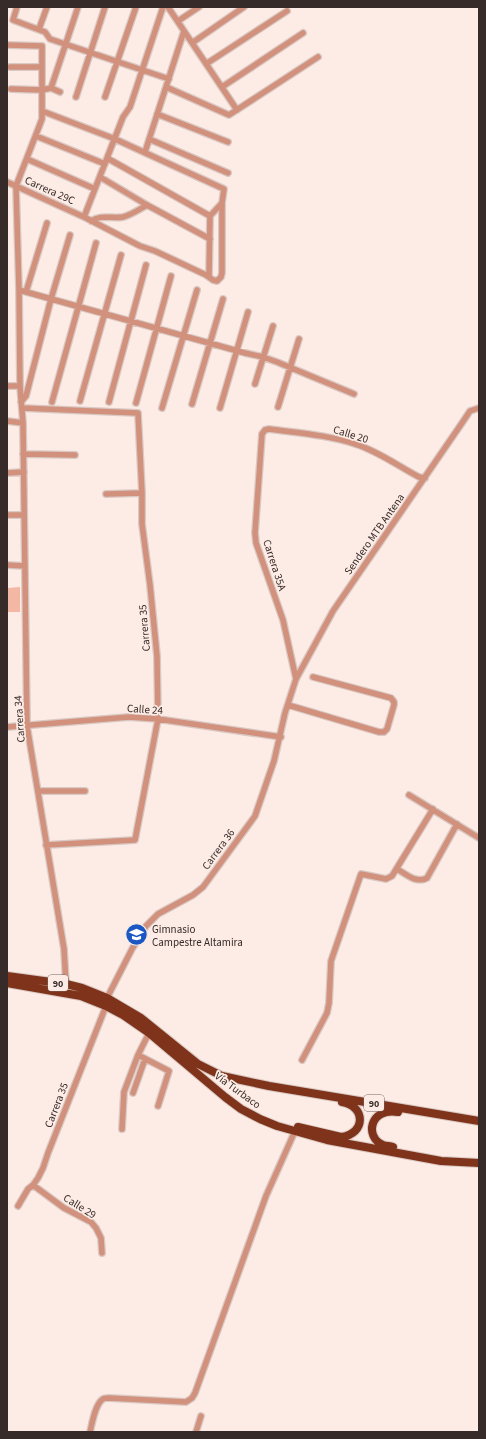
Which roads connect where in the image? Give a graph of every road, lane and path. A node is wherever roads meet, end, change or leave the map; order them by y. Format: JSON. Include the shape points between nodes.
{"nodes":[{"id":1,"x":17,"y":7,"type":"edge"},
{"id":2,"x":47,"y":7,"type":"edge"},
{"id":3,"x":78,"y":7,"type":"edge"},
{"id":4,"x":105,"y":7,"type":"edge"},
{"id":5,"x":136,"y":7,"type":"edge"},
{"id":6,"x":164,"y":7,"type":"edge"},
{"id":7,"x":168,"y":7,"type":"edge"},
{"id":8,"x":199,"y":7,"type":"edge"},
{"id":9,"x":244,"y":7,"type":"edge"},
{"id":10,"x":287,"y":11,"type":"dead end"},
{"id":11,"x":178,"y":22,"type":"junction"},
{"id":12,"x":39,"y":29,"type":"junction"},
{"id":13,"x":184,"y":31,"type":"junction"},
{"id":14,"x":303,"y":33,"type":"dead end"},
{"id":15,"x":192,"y":43,"type":"junction"},
{"id":16,"x":7,"y":45,"type":"edge"},
{"id":17,"x":66,"y":45,"type":"junction"},
{"id":18,"x":90,"y":53,"type":"junction"},
{"id":19,"x":318,"y":57,"type":"dead end"},
{"id":20,"x":117,"y":62,"type":"junction"},
{"id":21,"x":206,"y":64,"type":"junction"},
{"id":22,"x":10,"y":66,"type":"dead end"},
{"id":23,"x":42,"y":67,"type":"junction"},
{"id":24,"x":143,"y":70,"type":"junction"},
{"id":25,"x":169,"y":79,"type":"junction"},
{"id":26,"x":166,"y":87,"type":"junction"},
{"id":27,"x":222,"y":87,"type":"junction"},
{"id":28,"x":50,"y":88,"type":"junction"},
{"id":29,"x":11,"y":89,"type":"dead end"},
{"id":30,"x":42,"y":90,"type":"junction"},
{"id":31,"x":60,"y":92,"type":"dead end"},
{"id":32,"x":105,"y":97,"type":"dead end"},
{"id":33,"x":76,"y":98,"type":"dead end"},
{"id":34,"x":237,"y":110,"type":"junction"},
{"id":35,"x":42,"y":111,"type":"junction"},
{"id":36,"x":157,"y":114,"type":"junction"},
{"id":37,"x":36,"y":136,"type":"junction"},
{"id":38,"x":115,"y":139,"type":"junction"},
{"id":39,"x":149,"y":139,"type":"junction"},
{"id":40,"x":228,"y":142,"type":"dead end"},
{"id":41,"x":145,"y":152,"type":"junction"},
{"id":42,"x":107,"y":158,"type":"junction"},
{"id":43,"x":26,"y":159,"type":"junction"},
{"id":44,"x":105,"y":164,"type":"junction"},
{"id":45,"x":228,"y":173,"type":"dead end"},
{"id":46,"x":100,"y":177,"type":"junction"},
{"id":47,"x":7,"y":182,"type":"edge"},
{"id":48,"x":16,"y":186,"type":"junction"},
{"id":49,"x":95,"y":189,"type":"junction"},
{"id":50,"x":222,"y":203,"type":"junction"},
{"id":51,"x":147,"y":205,"type":"junction"},
{"id":52,"x":84,"y":216,"type":"junction"},
{"id":53,"x":210,"y":216,"type":"junction"},
{"id":54,"x":91,"y":221,"type":"junction"},
{"id":55,"x":47,"y":223,"type":"dead end"},
{"id":56,"x":70,"y":235,"type":"dead end"},
{"id":57,"x":210,"y":239,"type":"junction"},
{"id":58,"x":96,"y":243,"type":"dead end"},
{"id":59,"x":121,"y":255,"type":"dead end"},
{"id":60,"x":146,"y":265,"type":"dead end"},
{"id":61,"x":170,"y":276,"type":"dead end"},
{"id":62,"x":209,"y":277,"type":"junction"},
{"id":63,"x":19,"y":290,"type":"junction"},
{"id":64,"x":197,"y":290,"type":"dead end"},
{"id":65,"x":26,"y":292,"type":"junction"},
{"id":66,"x":51,"y":299,"type":"junction"},
{"id":67,"x":223,"y":299,"type":"dead end"},
{"id":68,"x":78,"y":306,"type":"junction"},
{"id":69,"x":248,"y":312,"type":"dead end"},
{"id":70,"x":105,"y":314,"type":"junction"},
{"id":71,"x":131,"y":321,"type":"junction"},
{"id":72,"x":273,"y":326,"type":"dead end"},
{"id":73,"x":156,"y":328,"type":"junction"},
{"id":74,"x":183,"y":335,"type":"junction"},
{"id":75,"x":299,"y":339,"type":"dead end"},
{"id":76,"x":210,"y":343,"type":"junction"},
{"id":77,"x":236,"y":350,"type":"junction"},
{"id":78,"x":263,"y":357,"type":"junction"},
{"id":79,"x":290,"y":367,"type":"junction"},
{"id":80,"x":255,"y":384,"type":"dead end"},
{"id":81,"x":7,"y":386,"type":"edge"},
{"id":82,"x":20,"y":386,"type":"junction"},
{"id":83,"x":354,"y":394,"type":"dead end"},
{"id":84,"x":52,"y":402,"type":"dead end"},
{"id":85,"x":80,"y":402,"type":"dead end"},
{"id":86,"x":109,"y":402,"type":"dead end"},
{"id":87,"x":136,"y":403,"type":"dead end"},
{"id":88,"x":192,"y":404,"type":"dead end"},
{"id":89,"x":22,"y":405,"type":"junction"},
{"id":90,"x":278,"y":407,"type":"dead end"},
{"id":91,"x":162,"y":408,"type":"dead end"},
{"id":92,"x":220,"y":408,"type":"dead end"},
{"id":93,"x":479,"y":408,"type":"edge"},
{"id":94,"x":7,"y":421,"type":"edge"},
{"id":95,"x":23,"y":422,"type":"junction"},
{"id":96,"x":265,"y":430,"type":"joint"},
{"id":97,"x":24,"y":454,"type":"junction"},
{"id":98,"x":75,"y":455,"type":"dead end"},
{"id":99,"x":24,"y":472,"type":"junction"},
{"id":100,"x":7,"y":473,"type":"edge"},
{"id":101,"x":425,"y":478,"type":"junction"},
{"id":102,"x":142,"y":493,"type":"junction"},
{"id":103,"x":106,"y":494,"type":"dead end"},
{"id":104,"x":7,"y":515,"type":"edge"},
{"id":105,"x":24,"y":515,"type":"junction"},
{"id":106,"x":7,"y":565,"type":"edge"},
{"id":107,"x":25,"y":566,"type":"junction"},
{"id":108,"x":313,"y":677,"type":"dead end"},
{"id":109,"x":296,"y":680,"type":"junction"},
{"id":110,"x":288,"y":705,"type":"junction"},
{"id":111,"x":158,"y":719,"type":"junction"},
{"id":112,"x":27,"y":726,"type":"junction"},
{"id":113,"x":7,"y":727,"type":"edge"},
{"id":114,"x":280,"y":738,"type":"junction"},
{"id":115,"x":38,"y":791,"type":"junction"},
{"id":116,"x":85,"y":791,"type":"dead end"},
{"id":117,"x":409,"y":795,"type":"dead end"},
{"id":118,"x":433,"y":809,"type":"junction"},
{"id":119,"x":457,"y":824,"type":"junction"},
{"id":120,"x":479,"y":838,"type":"edge"},
{"id":121,"x":46,"y":845,"type":"junction"},
{"id":122,"x":397,"y":869,"type":"junction"},
{"id":123,"x":7,"y":976,"type":"edge"},
{"id":124,"x":7,"y":983,"type":"edge"},
{"id":125,"x":66,"y":984,"type":"junction"},
{"id":126,"x":106,"y":1002,"type":"junction"},
{"id":127,"x":149,"y":1033,"type":"junction"},
{"id":128,"x":138,"y":1055,"type":"junction"},
{"id":129,"x":145,"y":1059,"type":"junction"},
{"id":130,"x":302,"y":1060,"type":"dead end"},
{"id":131,"x":269,"y":1086,"type":"junction"},
{"id":132,"x":132,"y":1093,"type":"dead end"},
{"id":133,"x":158,"y":1106,"type":"dead end"},
{"id":134,"x":443,"y":1115,"type":"junction"},
{"id":135,"x":479,"y":1120,"type":"edge"},
{"id":136,"x":277,"y":1126,"type":"junction"},
{"id":137,"x":122,"y":1129,"type":"dead end"},
{"id":138,"x":295,"y":1131,"type":"junction"},
{"id":139,"x":441,"y":1161,"type":"junction"},
{"id":140,"x":479,"y":1163,"type":"edge"},
{"id":141,"x":33,"y":1186,"type":"junction"},
{"id":142,"x":18,"y":1206,"type":"dead end"},
{"id":143,"x":102,"y":1253,"type":"dead end"},
{"id":144,"x":201,"y":1416,"type":"dead end"},
{"id":145,"x":90,"y":1432,"type":"edge"},
{"id":146,"x":196,"y":1432,"type":"edge"}],
"edges":[{"from":1,"to":12,"type":"street","via":[[13,20]]},
{"from":2,"to":12,"type":"street"},
{"from":3,"to":17,"type":"street"},
{"from":4,"to":18,"type":"street"},
{"from":5,"to":20,"type":"street"},
{"from":6,"to":24,"type":"street"},
{"from":7,"to":11,"type":"street"},
{"from":8,"to":11,"type":"street"},
{"from":9,"to":15,"type":"street"},
{"from":10,"to":21,"type":"street"},
{"from":11,"to":13,"type":"street"},
{"from":12,"to":17,"type":"street","via":[[46,32],[50,39]]},
{"from":13,"to":15,"type":"street"},
{"from":13,"to":25,"type":"street"},
{"from":14,"to":27,"type":"street"},
{"from":15,"to":21,"type":"street"},
{"from":16,"to":23,"type":"street","via":[[42,46]]},
{"from":17,"to":18,"type":"street"},
{"from":17,"to":28,"type":"street"},
{"from":18,"to":20,"type":"street"},
{"from":18,"to":33,"type":"street"},
{"from":19,"to":34,"type":"street"},
{"from":20,"to":24,"type":"street"},
{"from":20,"to":32,"type":"street"},
{"from":21,"to":27,"type":"street"},
{"from":22,"to":23,"type":"street"},
{"from":23,"to":30,"type":"street"},
{"from":24,"to":25,"type":"street"},
{"from":24,"to":38,"type":"street"},
{"from":25,"to":26,"type":"street"},
{"from":26,"to":34,"type":"street","via":[[229,115]]},
{"from":26,"to":36,"type":"street"},
{"from":27,"to":34,"type":"street"},
{"from":28,"to":30,"type":"street"},
{"from":28,"to":31,"type":"street"},
{"from":29,"to":30,"type":"street"},
{"from":30,"to":35,"type":"street"},
{"from":35,"to":37,"type":"street"},
{"from":35,"to":38,"type":"street"},
{"from":36,"to":39,"type":"street"},
{"from":36,"to":40,"type":"street"},
{"from":37,"to":43,"type":"street"},
{"from":37,"to":44,"type":"street"},
{"from":38,"to":41,"type":"street"},
{"from":38,"to":42,"type":"street"},
{"from":39,"to":41,"type":"street"},
{"from":39,"to":45,"type":"street"},
{"from":41,"to":50,"type":"street","via":[[224,189]]},
{"from":42,"to":44,"type":"street"},
{"from":42,"to":53,"type":"street"},
{"from":43,"to":48,"type":"street"},
{"from":43,"to":49,"type":"street"},
{"from":44,"to":46,"type":"street"},
{"from":46,"to":49,"type":"street"},
{"from":46,"to":51,"type":"street"},
{"from":47,"to":48,"type":"street","name":"Carrera 29C"},
{"from":48,"to":52,"type":"street","name":"Carrera 29C"},
{"from":48,"to":63,"type":"street","name":"Carrera 34"},
{"from":49,"to":52,"type":"street"},
{"from":50,"to":53,"type":"street"},
{"from":50,"to":62,"type":"street","via":[[222,273],[217,281]]},
{"from":51,"to":54,"type":"street","via":[[120,218],[100,217]]},
{"from":51,"to":57,"type":"street"},
{"from":52,"to":54,"type":"street","name":"Carrera 29C"},
{"from":53,"to":57,"type":"street"},
{"from":54,"to":62,"type":"street","name":"Carrera 29C"},
{"from":55,"to":65,"type":"street"},
{"from":56,"to":66,"type":"street"},
{"from":57,"to":62,"type":"street"},
{"from":58,"to":68,"type":"street"},
{"from":59,"to":70,"type":"street"},
{"from":60,"to":71,"type":"street"},
{"from":61,"to":73,"type":"street"},
{"from":63,"to":65,"type":"street"},
{"from":63,"to":82,"type":"street","name":"Carrera 34"},
{"from":64,"to":74,"type":"street"},
{"from":65,"to":66,"type":"street"},
{"from":66,"to":68,"type":"street"},
{"from":66,"to":89,"type":"street"},
{"from":67,"to":76,"type":"street"},
{"from":68,"to":70,"type":"street"},
{"from":68,"to":84,"type":"street"},
{"from":69,"to":77,"type":"street"},
{"from":70,"to":71,"type":"street"},
{"from":70,"to":85,"type":"street"},
{"from":71,"to":73,"type":"street"},
{"from":71,"to":86,"type":"street"},
{"from":72,"to":78,"type":"street"},
{"from":73,"to":74,"type":"street"},
{"from":73,"to":87,"type":"street"},
{"from":74,"to":76,"type":"street"},
{"from":74,"to":91,"type":"street"},
{"from":75,"to":79,"type":"street"},
{"from":76,"to":77,"type":"street"},
{"from":76,"to":88,"type":"street"},
{"from":77,"to":78,"type":"street"},
{"from":77,"to":92,"type":"street"},
{"from":78,"to":79,"type":"street"},
{"from":78,"to":80,"type":"street"},
{"from":79,"to":83,"type":"street"},
{"from":79,"to":90,"type":"street"},
{"from":81,"to":82,"type":"street"},
{"from":82,"to":89,"type":"street","name":"Carrera 34"},
{"from":89,"to":95,"type":"street","name":"Carrera 34"},
{"from":89,"to":102,"type":"street","name":"Carrera 35","via":[[138,413]]},
{"from":93,"to":101,"type":"street","name":"Sendero MTB Antena","via":[[470,411]]},
{"from":94,"to":95,"type":"street"},
{"from":95,"to":97,"type":"street","name":"Carrera 34"},
{"from":96,"to":101,"type":"street","name":"Calle 20","via":[[356,444]]},
{"from":96,"to":109,"type":"street","name":"Carrera 35A","via":[[262,434],[256,542],[283,620]]},
{"from":97,"to":98,"type":"street"},
{"from":97,"to":99,"type":"street","name":"Carrera 34"},
{"from":99,"to":100,"type":"street"},
{"from":99,"to":105,"type":"street","name":"Carrera 34"},
{"from":101,"to":109,"type":"street","name":"Sendero MTB Antena","via":[[333,611]]},
{"from":102,"to":103,"type":"street"},
{"from":102,"to":111,"type":"street","name":"Carrera 35","via":[[142,524],[157,656]]},
{"from":104,"to":105,"type":"street"},
{"from":105,"to":107,"type":"street","name":"Carrera 34"},
{"from":106,"to":107,"type":"street"},
{"from":107,"to":112,"type":"street","name":"Carrera 34"},
{"from":108,"to":110,"type":"street","via":[[392,698],[394,705],[387,729],[379,732]]},
{"from":109,"to":110,"type":"street","name":"Carrera 36"},
{"from":110,"to":114,"type":"street","name":"Carrera 36"},
{"from":111,"to":112,"type":"street","name":"Calle 24","via":[[129,717]]},
{"from":111,"to":114,"type":"street","name":"Calle 24"},
{"from":111,"to":121,"type":"street","name":"Carrera 35","via":[[135,840]]},
{"from":112,"to":113,"type":"street","name":"Calle 24"},
{"from":112,"to":115,"type":"street","name":"Carrera 34"},
{"from":114,"to":126,"type":"street","name":"Carrera 36","via":[[256,816],[202,887],[193,895],[158,914],[146,926]]},
{"from":115,"to":116,"type":"street"},
{"from":115,"to":121,"type":"street","name":"Carrera 34"},
{"from":117,"to":118,"type":"street"},
{"from":118,"to":119,"type":"street"},
{"from":118,"to":122,"type":"street"},
{"from":119,"to":120,"type":"street"},
{"from":119,"to":122,"type":"street","via":[[427,878],[416,880]]},
{"from":121,"to":125,"type":"street","name":"Carrera 34","via":[[64,949]]},
{"from":122,"to":130,"type":"street","via":[[386,879],[361,874],[330,961],[327,1013]]},
{"from":123,"to":125,"type":"highway","name":"Vía Turbaco","number":"90"},
{"from":124,"to":126,"type":"highway","name":"Vía Turbaco","number":"90"},
{"from":125,"to":126,"type":"highway","name":"Vía Turbaco","number":"90","via":[[82,988]]},
{"from":126,"to":127,"type":"highway","name":"Vía Turbaco","number":"90"},
{"from":126,"to":131,"type":"highway","name":"Vía Turbaco","number":"90","via":[[141,1018],[198,1064],[211,1071],[222,1076]]},
{"from":126,"to":141,"type":"street","name":"Carrera 35","via":[[44,1168]]},
{"from":127,"to":128,"type":"street"},
{"from":127,"to":136,"type":"highway","name":"Vía Turbaco","number":"90","via":[[241,1109]]},
{"from":128,"to":129,"type":"street"},
{"from":128,"to":137,"type":"street","via":[[124,1092]]},
{"from":129,"to":132,"type":"street"},
{"from":129,"to":133,"type":"street","via":[[169,1071]]},
{"from":131,"to":134,"type":"highway","name":"Vía Turbaco","number":"90"},
{"from":131,"to":136,"type":"highway","via":[[276,1092],[351,1104],[359,1114],[360,1121],[352,1134],[341,1137],[290,1125]]},
{"from":134,"to":135,"type":"highway","name":"Vía Turbaco","number":"90"},
{"from":134,"to":139,"type":"highway","via":[[437,1119],[386,1111],[375,1118],[372,1130],[383,1145],[432,1154]]},
{"from":136,"to":138,"type":"highway","name":"Vía Turbaco","number":"90"},
{"from":138,"to":139,"type":"highway","name":"Vía Turbaco","number":"90","via":[[327,1140]]},
{"from":138,"to":145,"type":"street","via":[[266,1196],[192,1398],[186,1402],[102,1399],[96,1408]]},
{"from":139,"to":140,"type":"highway","name":"Vía Turbaco","number":"90"},
{"from":141,"to":142,"type":"street","name":"Carrera 35","via":[[28,1189]]},
{"from":141,"to":143,"type":"street","name":"Calle 29","via":[[64,1208],[91,1222],[101,1238]]},
{"from":144,"to":146,"type":"street"}]}
